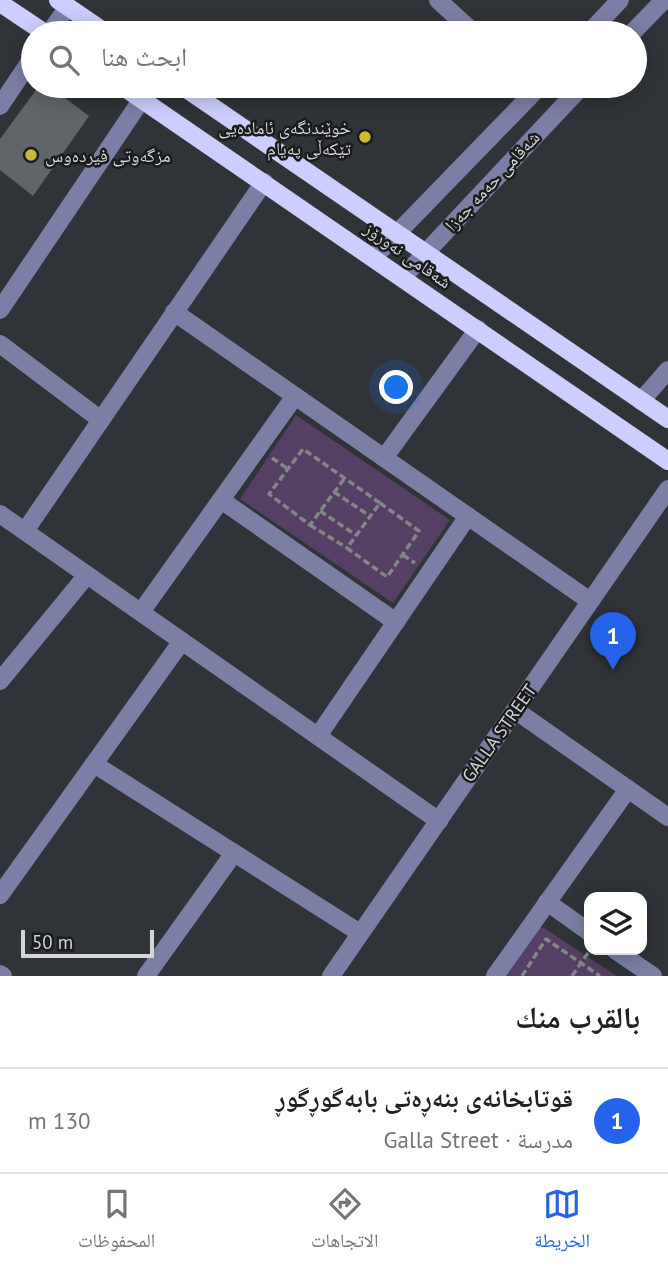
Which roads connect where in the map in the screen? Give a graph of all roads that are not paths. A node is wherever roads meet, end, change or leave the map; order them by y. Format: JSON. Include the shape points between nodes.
{"nodes":[{"id":1,"x":438,"y":0,"type":"edge"},
{"id":2,"x":620,"y":0,"type":"edge"},
{"id":3,"x":664,"y":0,"type":"edge"},
{"id":4,"x":0,"y":3,"type":"edge"},
{"id":5,"x":63,"y":4,"type":"edge"},
{"id":6,"x":28,"y":21,"type":"edge"},
{"id":7,"x":54,"y":21,"type":"edge"},
{"id":8,"x":88,"y":21,"type":"edge"},
{"id":9,"x":461,"y":21,"type":"edge"},
{"id":10,"x":600,"y":21,"type":"edge"},
{"id":11,"x":644,"y":21,"type":"edge"},
{"id":12,"x":21,"y":75,"type":"edge"},
{"id":13,"x":199,"y":98,"type":"edge"},
{"id":14,"x":525,"y":98,"type":"edge"},
{"id":15,"x":571,"y":98,"type":"edge"},
{"id":16,"x":142,"y":99,"type":"joint"},
{"id":17,"x":0,"y":106,"type":"edge"},
{"id":18,"x":264,"y":182,"type":"junction"},
{"id":19,"x":397,"y":234,"type":"junction"},
{"id":20,"x":424,"y":252,"type":"junction"},
{"id":21,"x":374,"y":257,"type":"junction"},
{"id":22,"x":403,"y":277,"type":"junction"},
{"id":23,"x":0,"y":310,"type":"edge"},
{"id":24,"x":174,"y":312,"type":"junction"},
{"id":25,"x":478,"y":329,"type":"junction"},
{"id":26,"x":0,"y":344,"type":"edge"},
{"id":27,"x":668,"y":370,"type":"edge"},
{"id":28,"x":295,"y":396,"type":"junction"},
{"id":29,"x":641,"y":401,"type":"junction"},
{"id":30,"x":668,"y":419,"type":"edge"},
{"id":31,"x":101,"y":420,"type":"junction"},
{"id":32,"x":384,"y":458,"type":"junction"},
{"id":33,"x":668,"y":461,"type":"edge"},
{"id":34,"x":668,"y":489,"type":"edge"},
{"id":35,"x":220,"y":500,"type":"junction"},
{"id":36,"x":0,"y":514,"type":"edge"},
{"id":37,"x":468,"y":516,"type":"junction"},
{"id":38,"x":25,"y":531,"type":"junction"},
{"id":39,"x":87,"y":575,"type":"junction"},
{"id":40,"x":590,"y":601,"type":"junction"},
{"id":41,"x":141,"y":612,"type":"junction"},
{"id":42,"x":396,"y":622,"type":"junction"},
{"id":43,"x":182,"y":641,"type":"junction"},
{"id":44,"x":0,"y":681,"type":"edge"},
{"id":45,"x":515,"y":710,"type":"junction"},
{"id":46,"x":318,"y":736,"type":"junction"},
{"id":47,"x":94,"y":764,"type":"junction"},
{"id":48,"x":628,"y":789,"type":"junction"},
{"id":49,"x":668,"y":817,"type":"edge"},
{"id":50,"x":439,"y":821,"type":"junction"},
{"id":51,"x":234,"y":853,"type":"junction"},
{"id":52,"x":0,"y":895,"type":"edge"},
{"id":53,"x":547,"y":902,"type":"junction"},
{"id":54,"x":584,"y":928,"type":"edge"},
{"id":55,"x":360,"y":933,"type":"junction"},
{"id":56,"x":622,"y":955,"type":"edge"},
{"id":57,"x":146,"y":976,"type":"edge"},
{"id":58,"x":331,"y":976,"type":"edge"},
{"id":59,"x":495,"y":976,"type":"edge"},
{"id":60,"x":653,"y":976,"type":"edge"}],
"edges":[{"from":1,"to":9,"type":"street"},
{"from":2,"to":10,"type":"street"},
{"from":3,"to":11,"type":"street"},
{"from":4,"to":6,"type":"main road"},
{"from":5,"to":7,"type":"street"},
{"from":5,"to":8,"type":"main road"},
{"from":12,"to":17,"type":"street"},
{"from":13,"to":19,"type":"main road","name":"شەقامی نەورۆز"},
{"from":14,"to":19,"type":"street","name":"شەقامی حەمە جەزا"},
{"from":15,"to":20,"type":"street","name":"شەقامی حەمە جەزا"},
{"from":16,"to":18,"type":"main road","name":"شەقامی نەورۆز"},
{"from":16,"to":23,"type":"street"},
{"from":18,"to":21,"type":"main road","name":"شەقامی نەورۆز"},
{"from":18,"to":24,"type":"street"},
{"from":19,"to":20,"type":"main road","name":"شەقامی نەورۆز"},
{"from":19,"to":21,"type":"street","name":"شەقامی حەمە جەزا"},
{"from":20,"to":22,"type":"street","name":"شەقامی حەمە جەزا"},
{"from":20,"to":29,"type":"main road","name":"شەقامی نەورۆز"},
{"from":21,"to":22,"type":"main road","name":"شەقامی نەورۆز"},
{"from":22,"to":25,"type":"main road","name":"شەقامی نەورۆز"},
{"from":24,"to":28,"type":"street"},
{"from":24,"to":31,"type":"street"},
{"from":25,"to":32,"type":"street"},
{"from":25,"to":33,"type":"main road","name":"شەقامی نەورۆز"},
{"from":26,"to":31,"type":"street"},
{"from":27,"to":29,"type":"street"},
{"from":28,"to":32,"type":"street"},
{"from":28,"to":35,"type":"street"},
{"from":29,"to":30,"type":"main road","name":"شەقامی نەورۆز"},
{"from":31,"to":38,"type":"street"},
{"from":32,"to":37,"type":"street"},
{"from":34,"to":40,"type":"street","name":"GALLA STREET"},
{"from":35,"to":41,"type":"street"},
{"from":35,"to":42,"type":"street"},
{"from":36,"to":38,"type":"street"},
{"from":37,"to":40,"type":"street"},
{"from":37,"to":42,"type":"street"},
{"from":38,"to":39,"type":"street"},
{"from":39,"to":41,"type":"street"},
{"from":39,"to":44,"type":"street"},
{"from":40,"to":45,"type":"street","name":"GALLA STREET"},
{"from":41,"to":43,"type":"street"},
{"from":42,"to":46,"type":"street"},
{"from":43,"to":46,"type":"street"},
{"from":43,"to":47,"type":"street"},
{"from":45,"to":48,"type":"street"},
{"from":45,"to":50,"type":"street","name":"GALLA STREET"},
{"from":46,"to":50,"type":"street"},
{"from":47,"to":51,"type":"street"},
{"from":47,"to":52,"type":"street"},
{"from":48,"to":49,"type":"street"},
{"from":48,"to":53,"type":"street"},
{"from":50,"to":55,"type":"street","name":"GALLA STREET"},
{"from":51,"to":55,"type":"street"},
{"from":51,"to":57,"type":"street"},
{"from":53,"to":54,"type":"street"},
{"from":53,"to":59,"type":"street"},
{"from":55,"to":58,"type":"street","name":"GALLA STREET"},
{"from":56,"to":60,"type":"street"}]}
